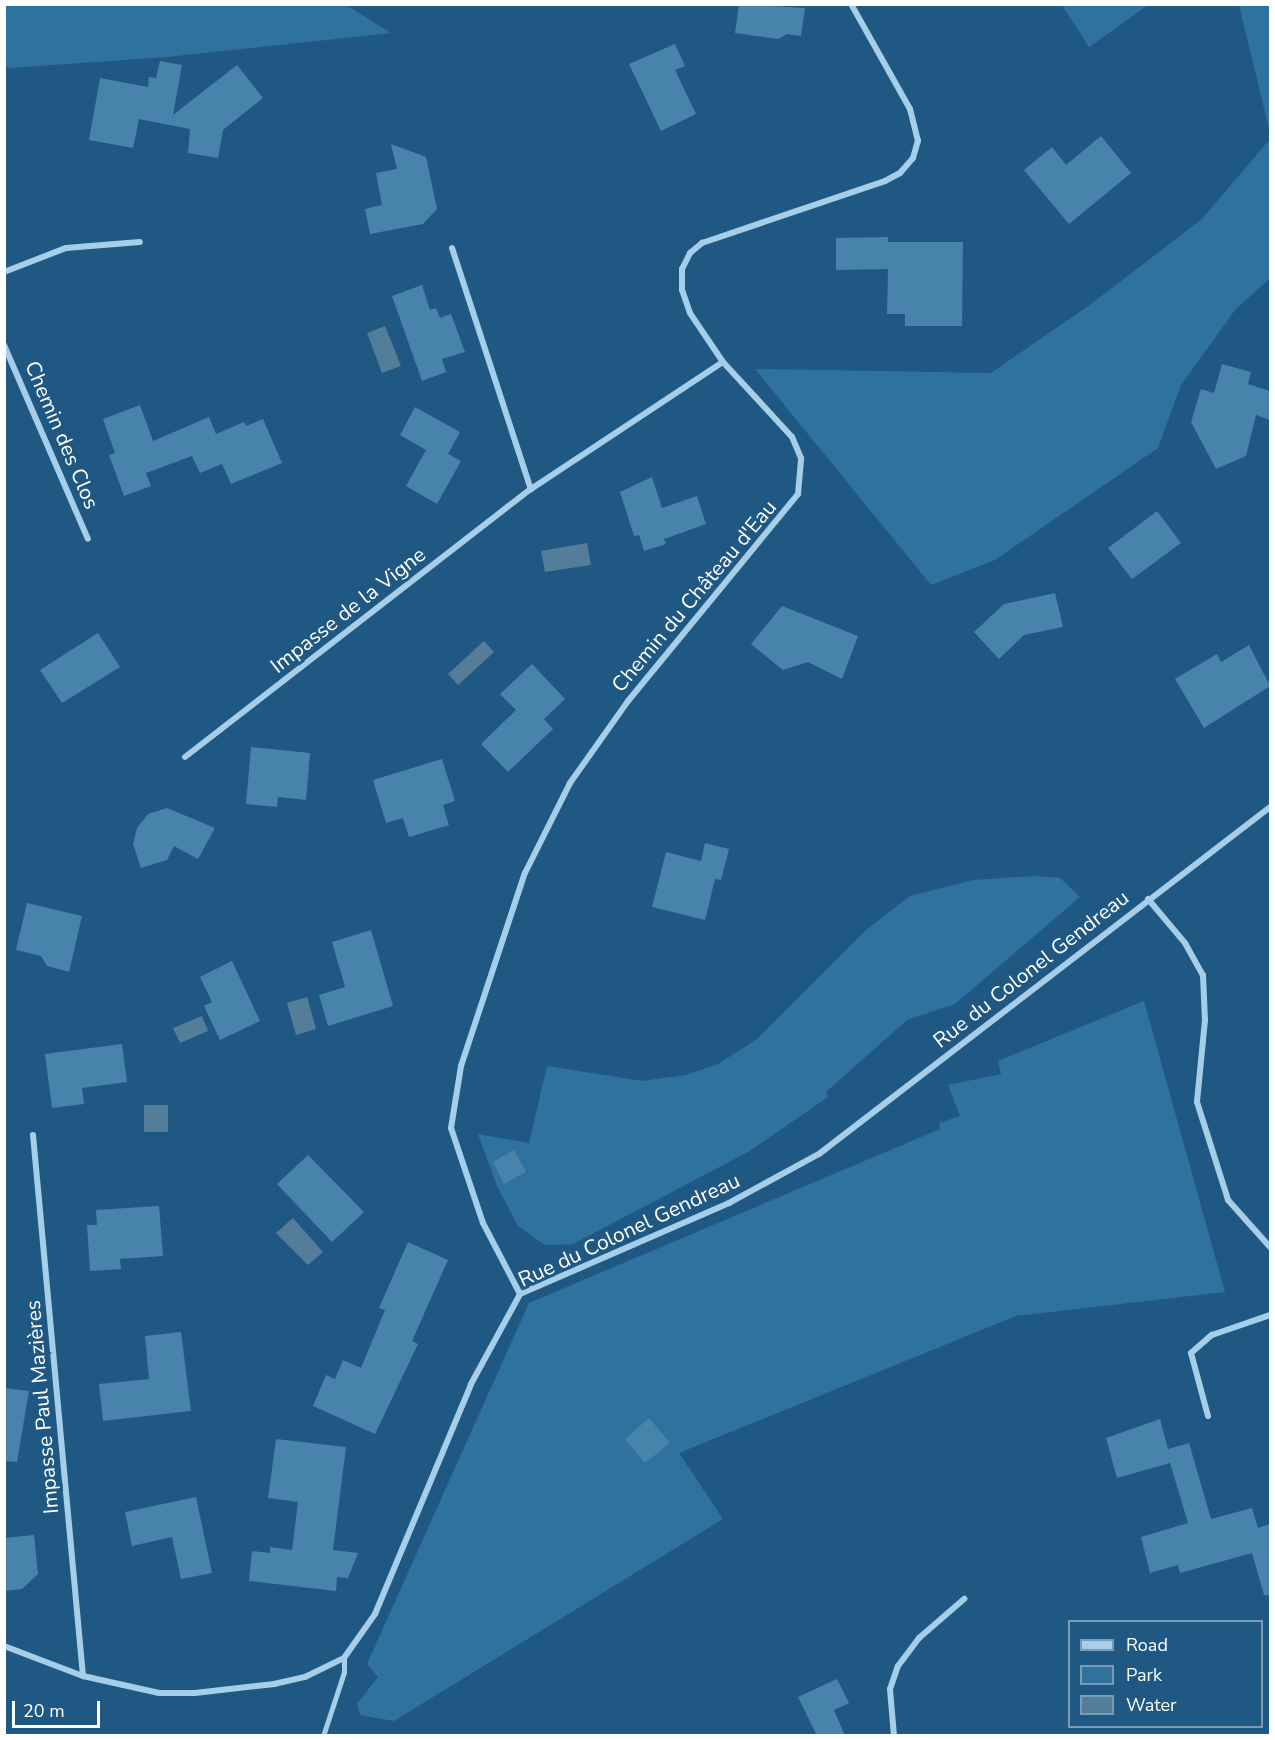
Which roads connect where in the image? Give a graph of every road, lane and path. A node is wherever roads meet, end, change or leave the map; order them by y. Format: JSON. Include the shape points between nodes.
{"nodes":[{"id":1,"x":851,"y":4,"type":"edge"},
{"id":2,"x":140,"y":242,"type":"dead end"},
{"id":3,"x":452,"y":248,"type":"dead end"},
{"id":4,"x":4,"y":272,"type":"edge"},
{"id":5,"x":4,"y":345,"type":"edge"},
{"id":6,"x":723,"y":362,"type":"junction"},
{"id":7,"x":531,"y":489,"type":"junction"},
{"id":8,"x":88,"y":539,"type":"dead end"},
{"id":9,"x":185,"y":757,"type":"dead end"},
{"id":10,"x":1270,"y":807,"type":"edge"},
{"id":11,"x":1148,"y":899,"type":"junction"},
{"id":12,"x":33,"y":1136,"type":"dead end"},
{"id":13,"x":1270,"y":1247,"type":"edge"},
{"id":14,"x":520,"y":1294,"type":"junction"},
{"id":15,"x":1270,"y":1314,"type":"edge"},
{"id":16,"x":1208,"y":1416,"type":"dead end"},
{"id":17,"x":964,"y":1599,"type":"dead end"},
{"id":18,"x":4,"y":1646,"type":"edge"},
{"id":19,"x":344,"y":1658,"type":"junction"},
{"id":20,"x":83,"y":1676,"type":"junction"},
{"id":21,"x":323,"y":1736,"type":"edge"},
{"id":22,"x":894,"y":1736,"type":"edge"}],
"edges":[{"from":1,"to":6,"type":"street","name":"Chemin du Château d'Eau","via":[[910,109],[918,141],[913,159],[885,181],[702,243],[690,253],[682,268],[682,290],[690,313]]},
{"from":2,"to":4,"type":"street","via":[[66,248]]},
{"from":3,"to":7,"type":"street"},
{"from":5,"to":8,"type":"street","name":"Chemin des Clos"},
{"from":6,"to":7,"type":"street","name":"Impasse de la Vigne"},
{"from":6,"to":14,"type":"street","name":"Chemin du Château d'Eau","via":[[792,437],[801,458],[798,494],[788,511],[628,701],[546,824],[478,1011],[453,1099],[451,1128],[463,1172],[483,1223]]},
{"from":7,"to":9,"type":"street","name":"Impasse de la Vigne"},
{"from":10,"to":11,"type":"street","name":"Rue du Colonel Gendreau"},
{"from":11,"to":13,"type":"street","via":[[1185,943],[1203,975],[1204,1020],[1197,1102],[1228,1200]]},
{"from":11,"to":14,"type":"street","name":"Rue du Colonel Gendreau","via":[[819,1154],[729,1203]]},
{"from":12,"to":20,"type":"street","name":"Impasse Paul Mazières"},
{"from":14,"to":19,"type":"street","name":"Rue du Colonel Gendreau","via":[[471,1384],[375,1614]]},
{"from":15,"to":16,"type":"street","via":[[1212,1335],[1191,1353]]},
{"from":17,"to":22,"type":"street","via":[[919,1638],[898,1666],[890,1689]]},
{"from":18,"to":20,"type":"street","name":"Rue du Colonel Gendreau"},
{"from":19,"to":20,"type":"street","name":"Rue du Colonel Gendreau","via":[[305,1677],[195,1693],[137,1689]]},
{"from":19,"to":21,"type":"street","via":[[344,1672]]}]}
